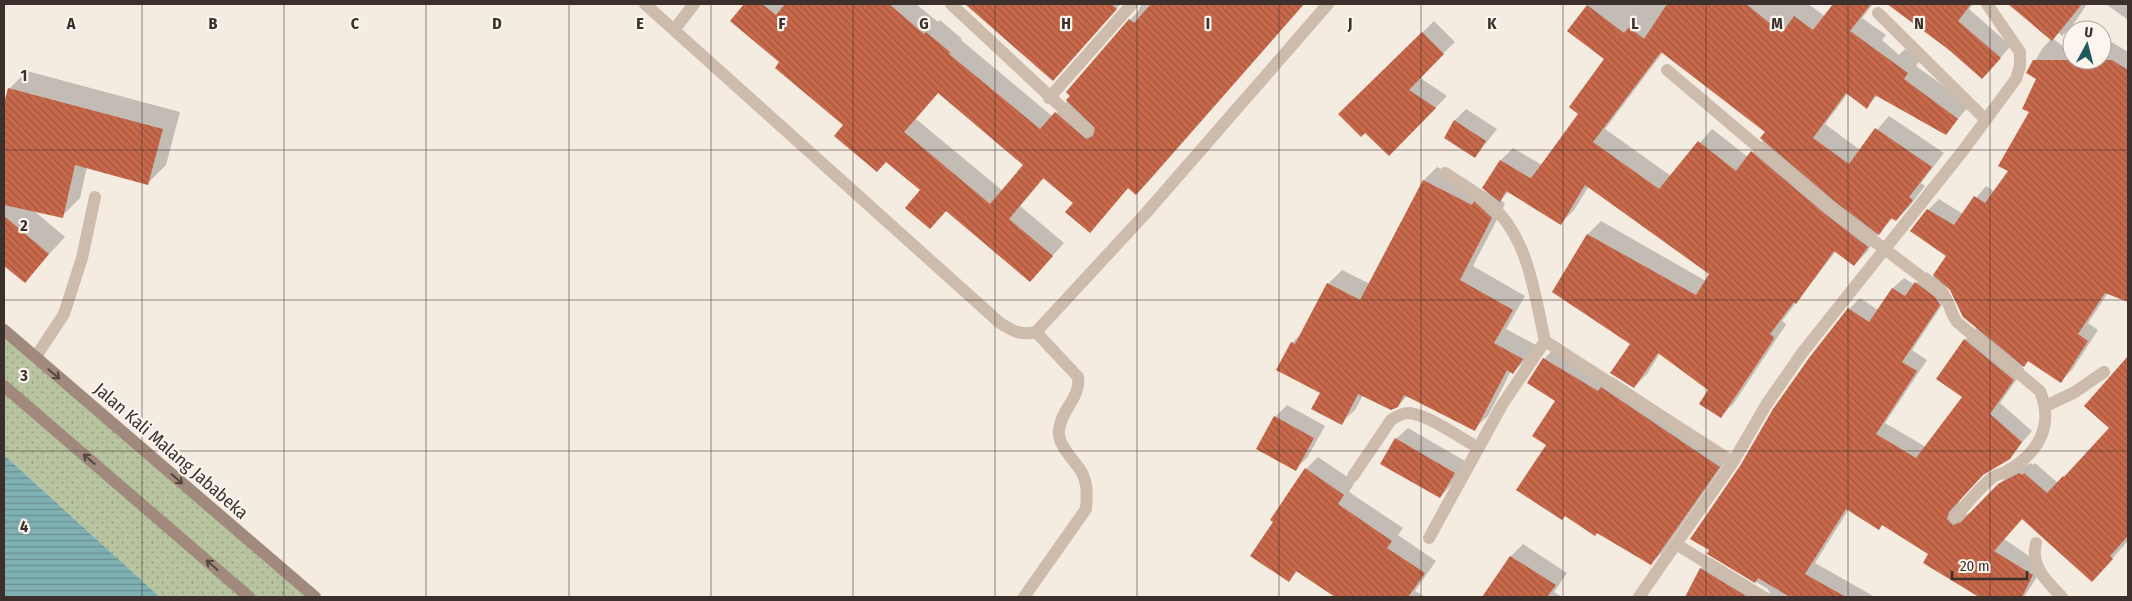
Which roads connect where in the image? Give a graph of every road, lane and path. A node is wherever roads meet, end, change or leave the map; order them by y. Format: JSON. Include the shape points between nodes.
{"nodes":[{"id":1,"x":645,"y":4,"type":"edge"},
{"id":2,"x":694,"y":4,"type":"edge"},
{"id":3,"x":951,"y":4,"type":"edge"},
{"id":4,"x":1132,"y":4,"type":"edge"},
{"id":5,"x":1328,"y":4,"type":"edge"},
{"id":6,"x":1987,"y":4,"type":"edge"},
{"id":7,"x":1878,"y":13,"type":"dead end"},
{"id":8,"x":674,"y":30,"type":"junction"},
{"id":9,"x":1668,"y":70,"type":"dead end"},
{"id":10,"x":1049,"y":98,"type":"junction"},
{"id":11,"x":1986,"y":120,"type":"junction"},
{"id":12,"x":1087,"y":131,"type":"dead end"},
{"id":13,"x":1445,"y":173,"type":"dead end"},
{"id":14,"x":95,"y":196,"type":"dead end"},
{"id":15,"x":1885,"y":250,"type":"junction"},
{"id":16,"x":4,"y":330,"type":"edge"},
{"id":17,"x":1036,"y":332,"type":"junction"},
{"id":18,"x":1545,"y":341,"type":"junction"},
{"id":19,"x":35,"y":358,"type":"junction"},
{"id":20,"x":2104,"y":372,"type":"dead end"},
{"id":21,"x":4,"y":386,"type":"edge"},
{"id":22,"x":2046,"y":406,"type":"junction"},
{"id":23,"x":1479,"y":448,"type":"junction"},
{"id":24,"x":1733,"y":462,"type":"junction"},
{"id":25,"x":1353,"y":476,"type":"dead end"},
{"id":26,"x":1955,"y":517,"type":"dead end"},
{"id":27,"x":1429,"y":538,"type":"dead end"},
{"id":28,"x":2036,"y":542,"type":"dead end"},
{"id":29,"x":1676,"y":544,"type":"junction"},
{"id":30,"x":249,"y":597,"type":"edge"},
{"id":31,"x":315,"y":597,"type":"edge"},
{"id":32,"x":1024,"y":597,"type":"edge"},
{"id":33,"x":1639,"y":597,"type":"edge"},
{"id":34,"x":1762,"y":597,"type":"edge"},
{"id":35,"x":2062,"y":597,"type":"edge"}],
"edges":[{"from":1,"to":8,"type":"street"},
{"from":2,"to":8,"type":"street"},
{"from":3,"to":10,"type":"street"},
{"from":4,"to":10,"type":"street"},
{"from":5,"to":17,"type":"street","via":[[1146,213]]},
{"from":6,"to":11,"type":"street","via":[[2020,52],[2020,66],[2016,79]]},
{"from":7,"to":11,"type":"street"},
{"from":8,"to":17,"type":"street","via":[[1000,323],[1017,333]]},
{"from":9,"to":15,"type":"street","via":[[1829,207]]},
{"from":10,"to":12,"type":"street"},
{"from":11,"to":15,"type":"street"},
{"from":13,"to":18,"type":"street","via":[[1491,204],[1517,237],[1527,261]]},
{"from":14,"to":19,"type":"street","via":[[82,258],[64,314]]},
{"from":15,"to":22,"type":"street","via":[[1947,297],[1949,312],[1957,322],[2040,390]]},
{"from":15,"to":24,"type":"street","via":[[1802,353],[1766,405]]},
{"from":16,"to":19,"type":"main road","name":"Jalan Kali Malang Jababeka"},
{"from":17,"to":32,"type":"street","via":[[1078,377],[1080,386],[1076,397],[1063,413],[1058,432],[1066,452],[1082,473],[1088,493],[1086,509]]},
{"from":18,"to":23,"type":"street"},
{"from":18,"to":24,"type":"street"},
{"from":19,"to":31,"type":"main road","name":"Jalan Kali Malang Jababeka","one_way":true},
{"from":20,"to":22,"type":"street","via":[[2075,392]]},
{"from":30,"to":21,"type":"main road","one_way":true},
{"from":22,"to":26,"type":"street","via":[[2045,429],[2027,456],[2006,472],[1994,476]]},
{"from":23,"to":25,"type":"street","via":[[1421,417],[1399,414],[1391,420]]},
{"from":23,"to":27,"type":"street"},
{"from":24,"to":29,"type":"street"},
{"from":28,"to":35,"type":"street","via":[[2035,561],[2043,576]]},
{"from":29,"to":33,"type":"street"},
{"from":29,"to":34,"type":"street"}]}
